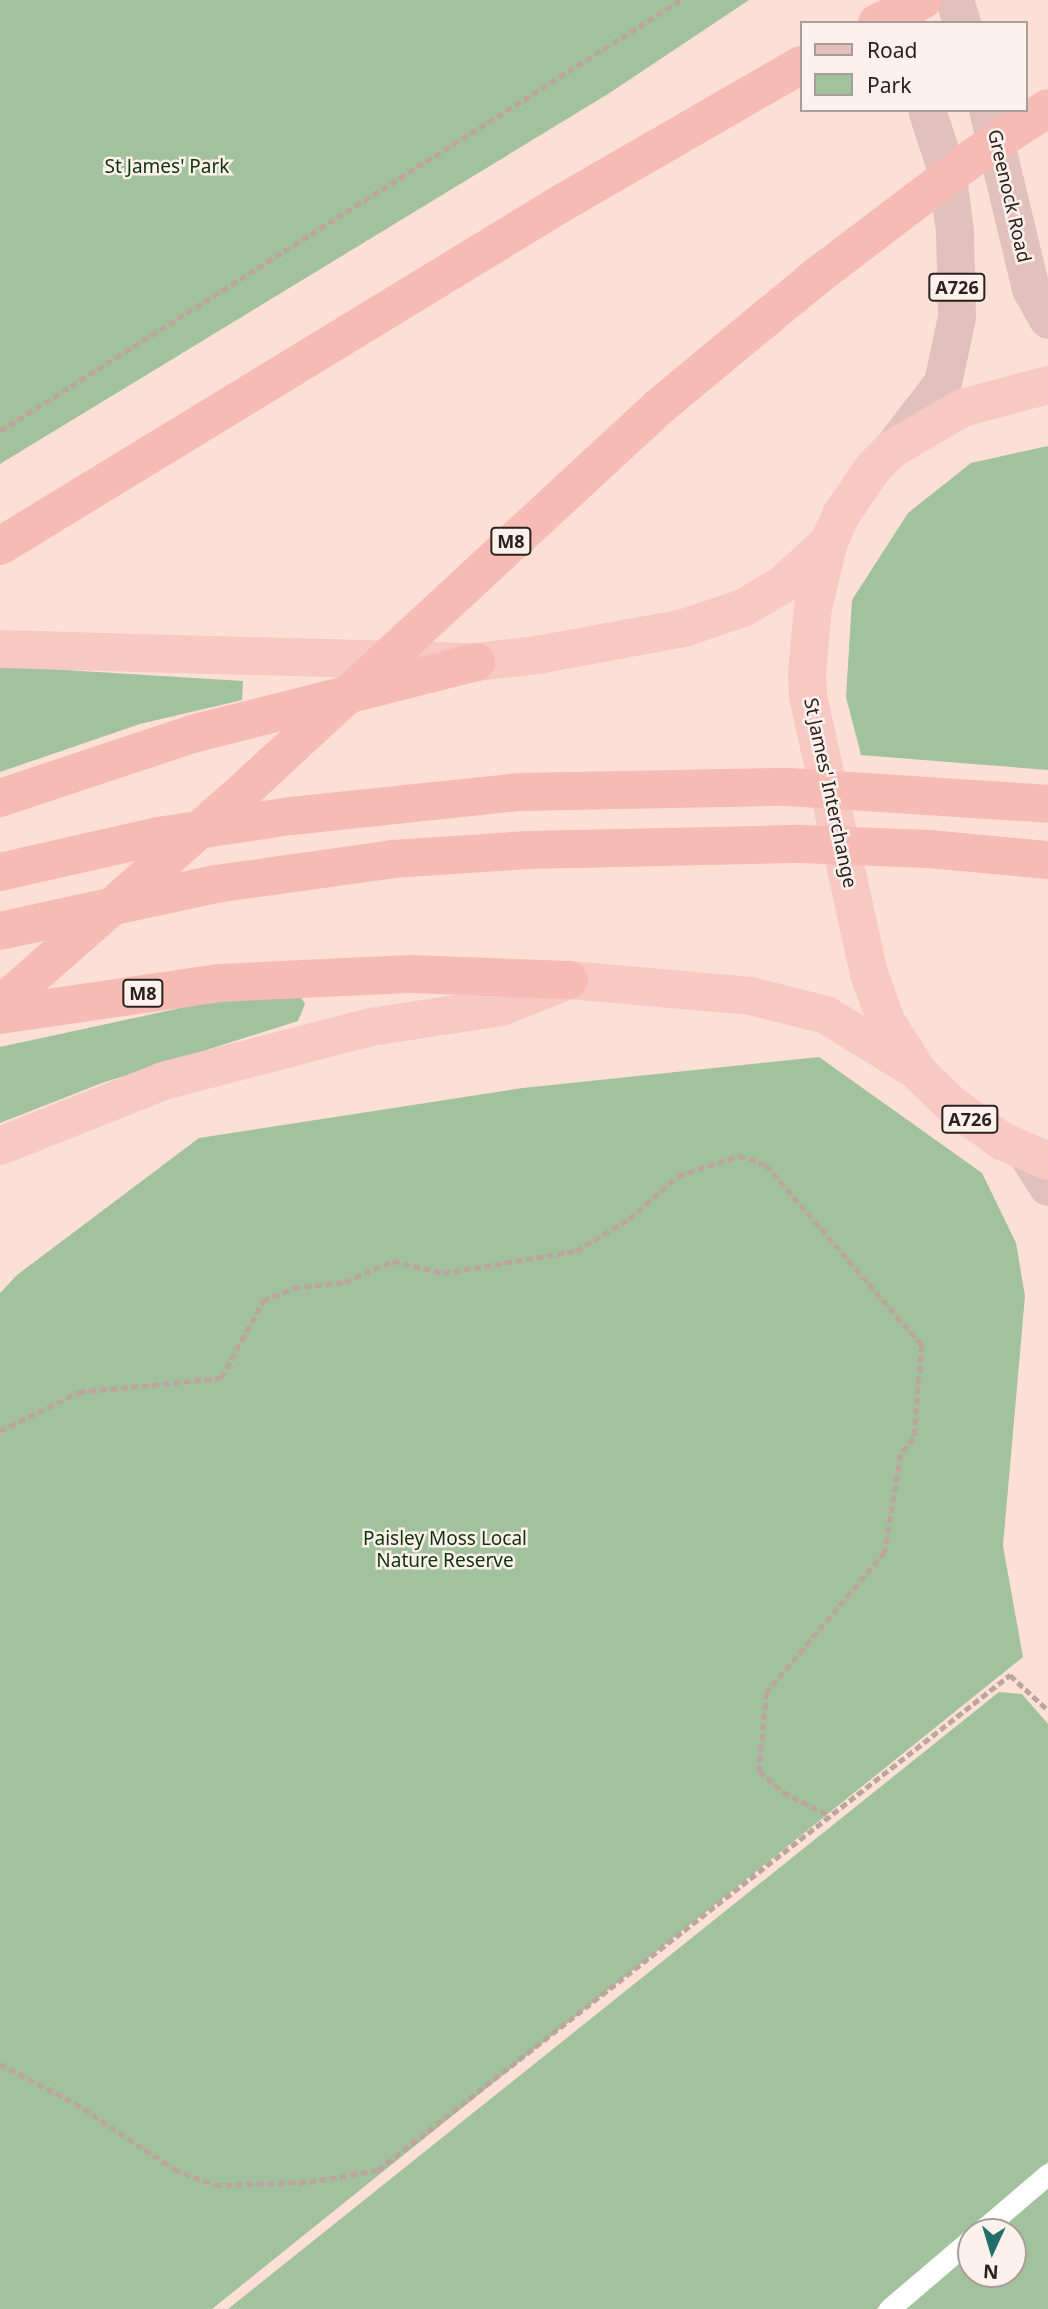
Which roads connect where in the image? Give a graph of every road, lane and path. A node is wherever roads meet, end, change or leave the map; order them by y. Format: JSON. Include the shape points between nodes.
{"nodes":[{"id":1,"x":681,"y":0,"type":"edge"},
{"id":2,"x":890,"y":0,"type":"edge"},
{"id":3,"x":923,"y":0,"type":"edge"},
{"id":4,"x":955,"y":0,"type":"edge"},
{"id":5,"x":881,"y":21,"type":"edge"},
{"id":6,"x":897,"y":21,"type":"edge"},
{"id":7,"x":961,"y":21,"type":"edge"},
{"id":8,"x":800,"y":66,"type":"edge"},
{"id":9,"x":1048,"y":108,"type":"edge"},
{"id":10,"x":928,"y":112,"type":"edge"},
{"id":11,"x":988,"y":112,"type":"edge"},
{"id":12,"x":1048,"y":320,"type":"edge"},
{"id":13,"x":1048,"y":384,"type":"edge"},
{"id":14,"x":0,"y":430,"type":"edge"},
{"id":15,"x":892,"y":449,"type":"junction"},
{"id":16,"x":829,"y":542,"type":"junction"},
{"id":17,"x":0,"y":546,"type":"edge"},
{"id":18,"x":0,"y":649,"type":"edge"},
{"id":19,"x":476,"y":662,"type":"junction"},
{"id":20,"x":0,"y":798,"type":"edge"},
{"id":21,"x":1048,"y":804,"type":"edge"},
{"id":22,"x":1048,"y":860,"type":"edge"},
{"id":23,"x":0,"y":872,"type":"edge"},
{"id":24,"x":0,"y":931,"type":"edge"},
{"id":25,"x":569,"y":980,"type":"junction"},
{"id":26,"x":0,"y":1005,"type":"edge"},
{"id":27,"x":0,"y":1015,"type":"edge"},
{"id":28,"x":919,"y":1073,"type":"junction"},
{"id":29,"x":0,"y":1146,"type":"edge"},
{"id":30,"x":1042,"y":1168,"type":"edge"},
{"id":31,"x":0,"y":1431,"type":"edge"},
{"id":32,"x":1048,"y":1710,"type":"edge"},
{"id":33,"x":830,"y":1816,"type":"junction"},
{"id":34,"x":0,"y":2063,"type":"edge"},
{"id":35,"x":1048,"y":2174,"type":"edge"},
{"id":36,"x":996,"y":2218,"type":"edge"},
{"id":37,"x":957,"y":2251,"type":"edge"},
{"id":38,"x":889,"y":2309,"type":"edge"}],
"edges":[{"from":1,"to":14,"type":"path"},
{"from":2,"to":6,"type":"main road"},
{"from":3,"to":5,"type":"highway"},
{"from":4,"to":7,"type":"main road"},
{"from":8,"to":17,"type":"highway","via":[[562,203]]},
{"from":9,"to":26,"type":"highway","number":"M8","via":[[975,156],[817,276],[660,406],[237,797]]},
{"from":10,"to":15,"type":"main road","number":"A726","via":[[947,171],[955,231],[957,317],[940,389]]},
{"from":11,"to":12,"type":"main road","name":"Greenock Road","via":[[1031,289]]},
{"from":13,"to":15,"type":"highway","name":"St James' Interchange","number":"A726","via":[[961,408]]},
{"from":15,"to":16,"type":"highway","name":"St James' Interchange","number":"A726","via":[[857,489]]},
{"from":16,"to":19,"type":"highway","via":[[760,601],[716,618],[611,643]]},
{"from":16,"to":28,"type":"highway","name":"St James' Interchange","number":"A726","via":[[812,618],[808,696],[864,953],[887,1023]]},
{"from":18,"to":19,"type":"highway"},
{"from":19,"to":20,"type":"highway","via":[[192,734]]},
{"from":21,"to":23,"type":"highway","via":[[788,787],[519,792],[305,814],[172,834]]},
{"from":22,"to":24,"type":"highway","via":[[800,844],[502,851],[393,859],[216,884]]},
{"from":25,"to":27,"type":"highway","number":"M8","via":[[410,974],[219,983]]},
{"from":25,"to":28,"type":"highway","via":[[751,996],[826,1015]]},
{"from":25,"to":29,"type":"highway","via":[[501,1007],[370,1027],[163,1081]]},
{"from":28,"to":30,"type":"highway","name":"St James' Interchange","number":"A726","via":[[976,1124]]},
{"from":31,"to":33,"type":"path","via":[[79,1392],[221,1378],[263,1301],[293,1288],[345,1282],[393,1261],[443,1273],[576,1251],[629,1219],[678,1176],[739,1156],[766,1165],[922,1345],[915,1438],[901,1454],[885,1552],[767,1692],[759,1771],[783,1792]]},
{"from":32,"to":33,"type":"path","via":[[1010,1675]]},
{"from":33,"to":34,"type":"path","via":[[378,2170],[309,2182],[215,2185],[174,2169],[75,2103]]},
{"from":35,"to":36,"type":"lane"},
{"from":37,"to":38,"type":"lane"}]}
